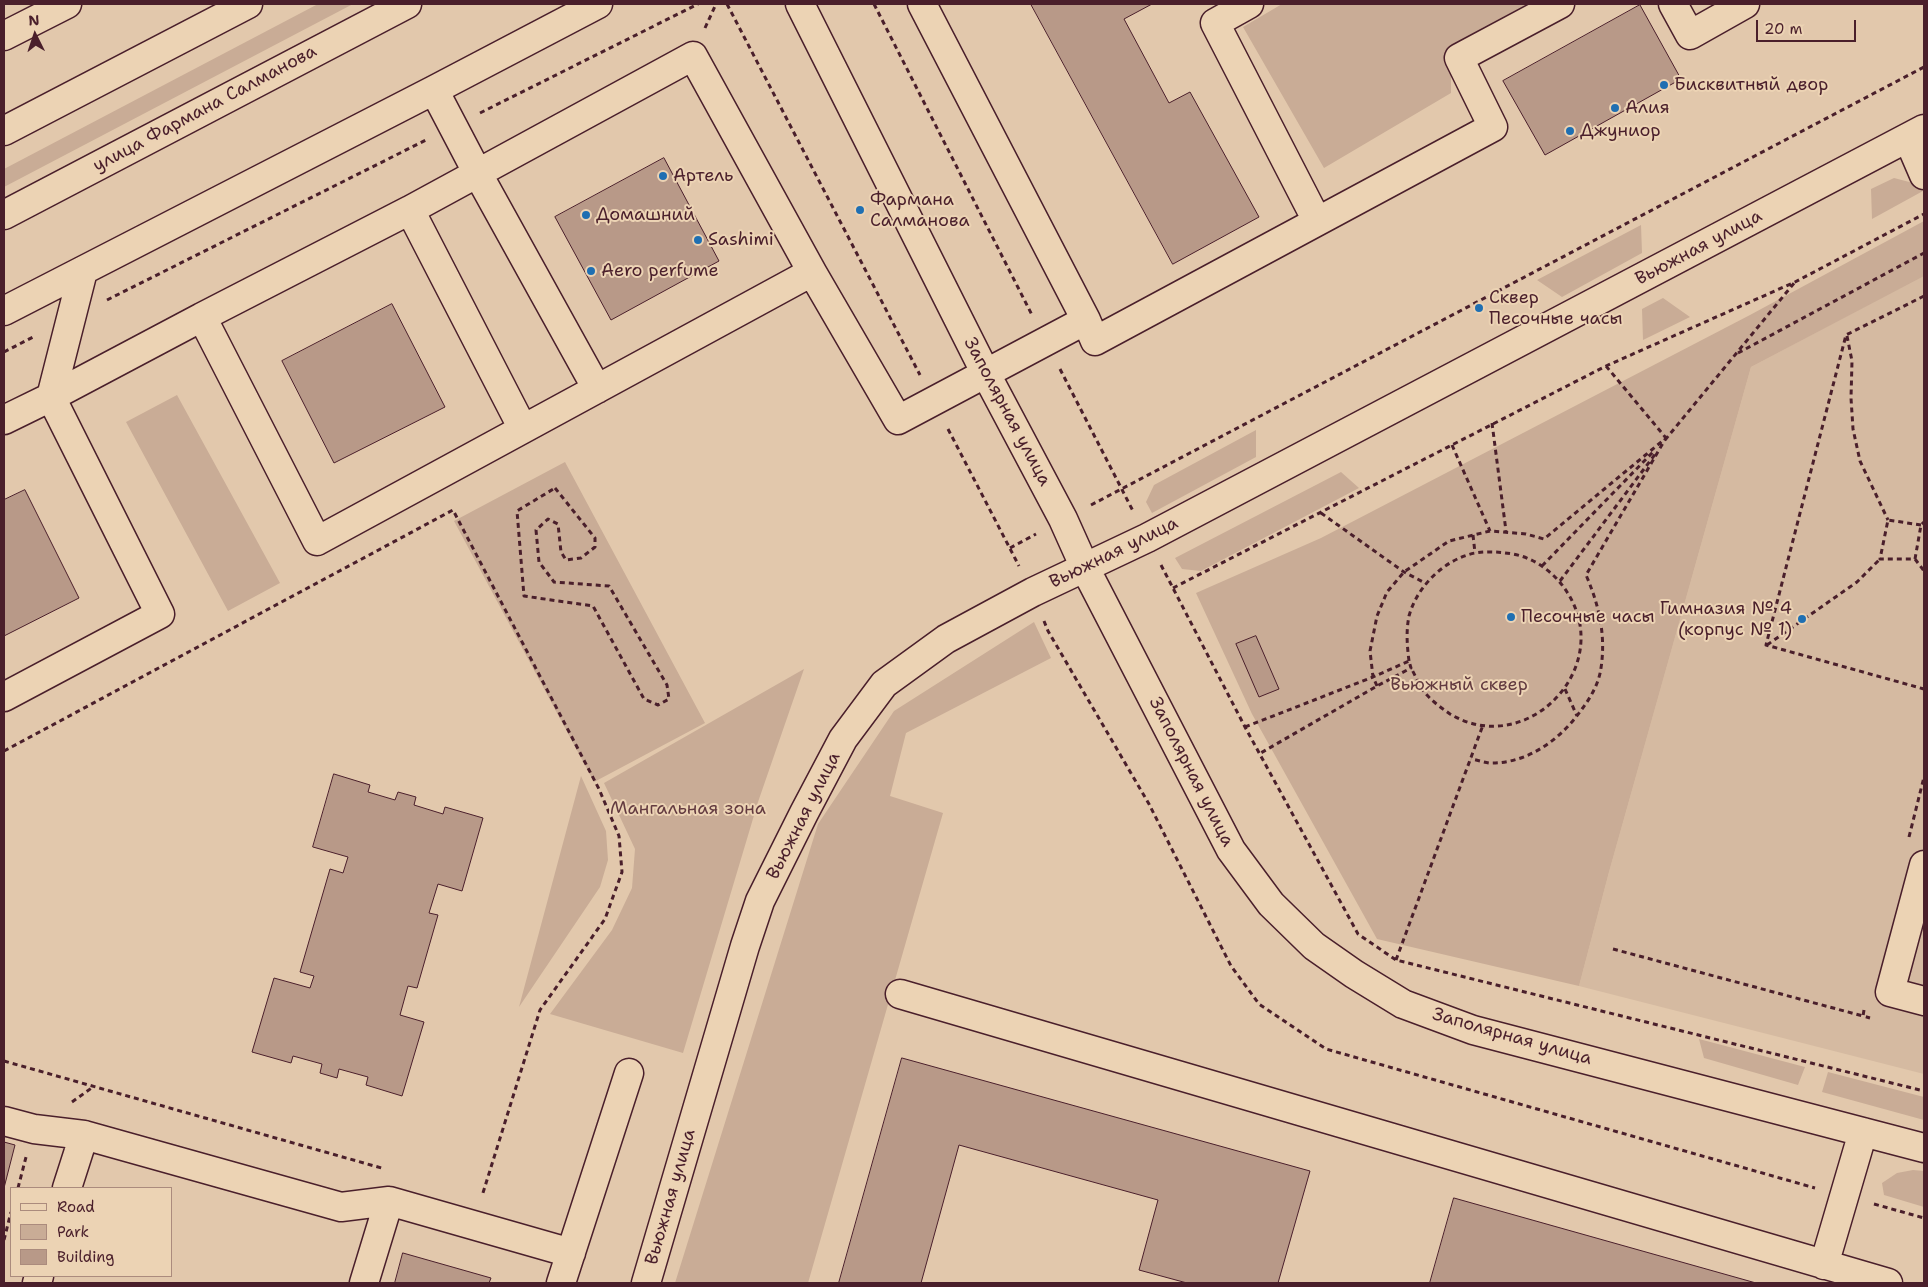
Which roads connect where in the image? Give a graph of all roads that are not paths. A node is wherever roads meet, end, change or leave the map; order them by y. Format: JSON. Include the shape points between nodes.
{"nodes":[{"id":1,"x":67,"y":4,"type":"edge"},
{"id":2,"x":248,"y":4,"type":"edge"},
{"id":3,"x":407,"y":4,"type":"edge"},
{"id":4,"x":598,"y":4,"type":"edge"},
{"id":5,"x":800,"y":4,"type":"edge"},
{"id":6,"x":922,"y":4,"type":"edge"},
{"id":7,"x":1249,"y":4,"type":"edge"},
{"id":8,"x":1560,"y":4,"type":"edge"},
{"id":9,"x":1673,"y":4,"type":"edge"},
{"id":10,"x":1744,"y":4,"type":"edge"},
{"id":11,"x":4,"y":36,"type":"edge"},
{"id":12,"x":434,"y":90,"type":"junction"},
{"id":13,"x":4,"y":131,"type":"edge"},
{"id":14,"x":1916,"y":133,"type":"edge"},
{"id":15,"x":478,"y":174,"type":"junction"},
{"id":16,"x":1924,"y":175,"type":"edge"},
{"id":17,"x":10,"y":209,"type":"edge"},
{"id":18,"x":410,"y":210,"type":"junction"},
{"id":19,"x":1317,"y":221,"type":"junction"},
{"id":20,"x":82,"y":271,"type":"junction"},
{"id":21,"x":812,"y":272,"type":"junction"},
{"id":22,"x":4,"y":311,"type":"edge"},
{"id":23,"x":202,"y":317,"type":"junction"},
{"id":24,"x":1086,"y":320,"type":"junction"},
{"id":25,"x":986,"y":374,"type":"junction"},
{"id":26,"x":597,"y":389,"type":"junction"},
{"id":27,"x":51,"y":397,"type":"junction"},
{"id":28,"x":4,"y":420,"type":"edge"},
{"id":29,"x":524,"y":429,"type":"junction"},
{"id":30,"x":1085,"y":568,"type":"junction"},
{"id":31,"x":4,"y":697,"type":"edge"},
{"id":32,"x":1924,"y":865,"type":"edge"},
{"id":33,"x":900,"y":994,"type":"dead end"},
{"id":34,"x":1924,"y":1001,"type":"edge"},
{"id":35,"x":629,"y":1073,"type":"dead end"},
{"id":36,"x":4,"y":1121,"type":"edge"},
{"id":37,"x":1862,"y":1132,"type":"junction"},
{"id":38,"x":84,"y":1135,"type":"junction"},
{"id":39,"x":1924,"y":1148,"type":"edge"},
{"id":40,"x":67,"y":1187,"type":"edge"},
{"id":41,"x":389,"y":1201,"type":"junction"},
{"id":42,"x":571,"y":1253,"type":"junction"},
{"id":43,"x":1824,"y":1265,"type":"junction"},
{"id":44,"x":364,"y":1283,"type":"edge"},
{"id":45,"x":561,"y":1283,"type":"edge"},
{"id":46,"x":646,"y":1283,"type":"edge"},
{"id":47,"x":1888,"y":1283,"type":"edge"}],
"edges":[{"from":1,"to":11,"type":"street"},
{"from":2,"to":13,"type":"street"},
{"from":3,"to":17,"type":"street","name":"улица Фармана Салманова"},
{"from":4,"to":12,"type":"street"},
{"from":5,"to":25,"type":"street","name":"Заполярная улица"},
{"from":6,"to":24,"type":"street"},
{"from":7,"to":19,"type":"street","via":[[1215,23]]},
{"from":8,"to":19,"type":"street","via":[[1459,58],[1493,127]]},
{"from":9,"to":10,"type":"street","via":[[1690,35]]},
{"from":12,"to":15,"type":"street"},
{"from":12,"to":20,"type":"street"},
{"from":14,"to":16,"type":"street"},
{"from":14,"to":30,"type":"street","name":"Вьюжная улица"},
{"from":15,"to":18,"type":"street"},
{"from":15,"to":21,"type":"street","via":[[692,56]]},
{"from":15,"to":26,"type":"street"},
{"from":18,"to":23,"type":"street"},
{"from":18,"to":29,"type":"street"},
{"from":19,"to":24,"type":"street","via":[[1095,341]]},
{"from":20,"to":22,"type":"street"},
{"from":20,"to":27,"type":"street"},
{"from":21,"to":25,"type":"street","via":[[898,420]]},
{"from":21,"to":26,"type":"street"},
{"from":23,"to":27,"type":"street"},
{"from":23,"to":29,"type":"street","via":[[317,541]]},
{"from":24,"to":25,"type":"street"},
{"from":25,"to":30,"type":"street","name":"Заполярная улица"},
{"from":26,"to":29,"type":"street"},
{"from":27,"to":28,"type":"street"},
{"from":27,"to":31,"type":"street","via":[[160,614]]},
{"from":30,"to":37,"type":"street","name":"Заполярная улица","via":[[1231,850],[1271,904],[1314,946],[1403,1004],[1473,1030]]},
{"from":30,"to":46,"type":"street","name":"Вьюжная улица","via":[[946,639],[884,684],[844,739],[760,901]]},
{"from":32,"to":34,"type":"street","via":[[1890,992]]},
{"from":33,"to":43,"type":"street"},
{"from":35,"to":42,"type":"street"},
{"from":36,"to":38,"type":"street","via":[[34,1129]]},
{"from":37,"to":39,"type":"street","name":"Заполярная улица"},
{"from":37,"to":43,"type":"street"},
{"from":38,"to":40,"type":"street"},
{"from":38,"to":41,"type":"street","via":[[341,1207]]},
{"from":41,"to":42,"type":"street"},
{"from":41,"to":44,"type":"street"},
{"from":42,"to":45,"type":"street"},
{"from":43,"to":47,"type":"street"}]}
